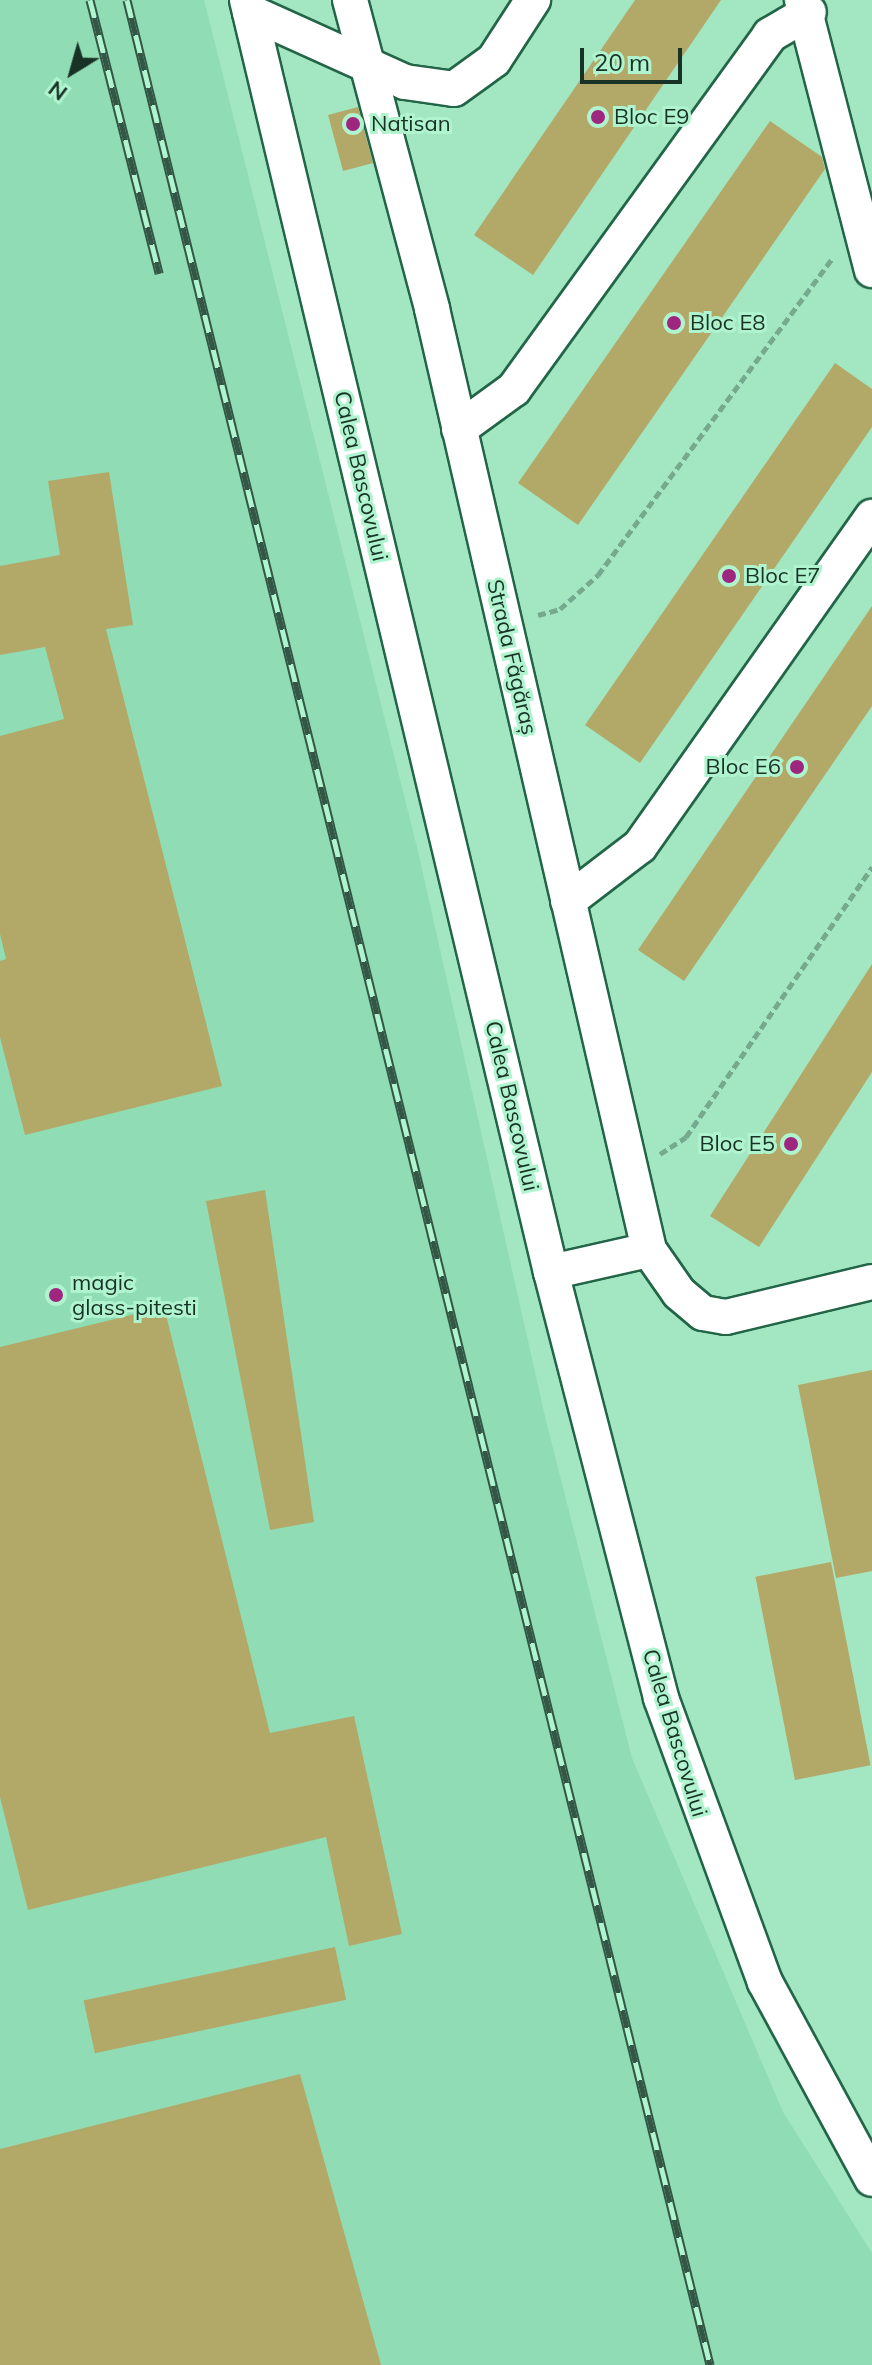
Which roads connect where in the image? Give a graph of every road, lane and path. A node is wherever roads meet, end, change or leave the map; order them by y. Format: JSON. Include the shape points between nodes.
{"nodes":[{"id":1,"x":350,"y":0,"type":"edge"},
{"id":2,"x":533,"y":0,"type":"edge"},
{"id":3,"x":248,"y":6,"type":"edge"},
{"id":4,"x":806,"y":6,"type":"edge"},
{"id":5,"x":367,"y":65,"type":"junction"},
{"id":6,"x":860,"y":220,"type":"junction"},
{"id":7,"x":872,"y":270,"type":"edge"},
{"id":8,"x":459,"y":429,"type":"junction"},
{"id":9,"x":872,"y":517,"type":"edge"},
{"id":10,"x":505,"y":626,"type":"junction"},
{"id":11,"x":872,"y":867,"type":"edge"},
{"id":12,"x":568,"y":901,"type":"junction"},
{"id":13,"x":631,"y":1174,"type":"junction"},
{"id":14,"x":649,"y":1250,"type":"junction"},
{"id":15,"x":551,"y":1272,"type":"junction"},
{"id":16,"x":872,"y":1282,"type":"edge"},
{"id":17,"x":872,"y":2179,"type":"edge"}],
"edges":[{"from":1,"to":5,"type":"street","name":"Strada Făgăraș"},
{"from":2,"to":5,"type":"street","via":[[494,60],[454,89],[405,82]]},
{"from":3,"to":5,"type":"street"},
{"from":3,"to":15,"type":"street","name":"Calea Bascovului"},
{"from":4,"to":6,"type":"street"},
{"from":4,"to":8,"type":"street","via":[[770,35],[514,389]]},
{"from":5,"to":8,"type":"street","name":"Strada Făgăraș"},
{"from":6,"to":7,"type":"street"},
{"from":6,"to":10,"type":"path","via":[[598,575],[560,609]]},
{"from":8,"to":10,"type":"street","name":"Strada Făgăraș"},
{"from":9,"to":12,"type":"street","via":[[640,846]]},
{"from":10,"to":12,"type":"street","name":"Strada Făgăraș"},
{"from":11,"to":13,"type":"path","via":[[686,1137]]},
{"from":12,"to":13,"type":"street","name":"Strada Făgăraș"},
{"from":13,"to":14,"type":"street","name":"Strada Făgăraș"},
{"from":14,"to":15,"type":"street"},
{"from":14,"to":16,"type":"street","name":"Strada Făgăraș","via":[[679,1293],[703,1313],[726,1317]]},
{"from":15,"to":17,"type":"street","name":"Calea Bascovului","via":[[661,1698],[715,1859],[765,1982]]}]}
